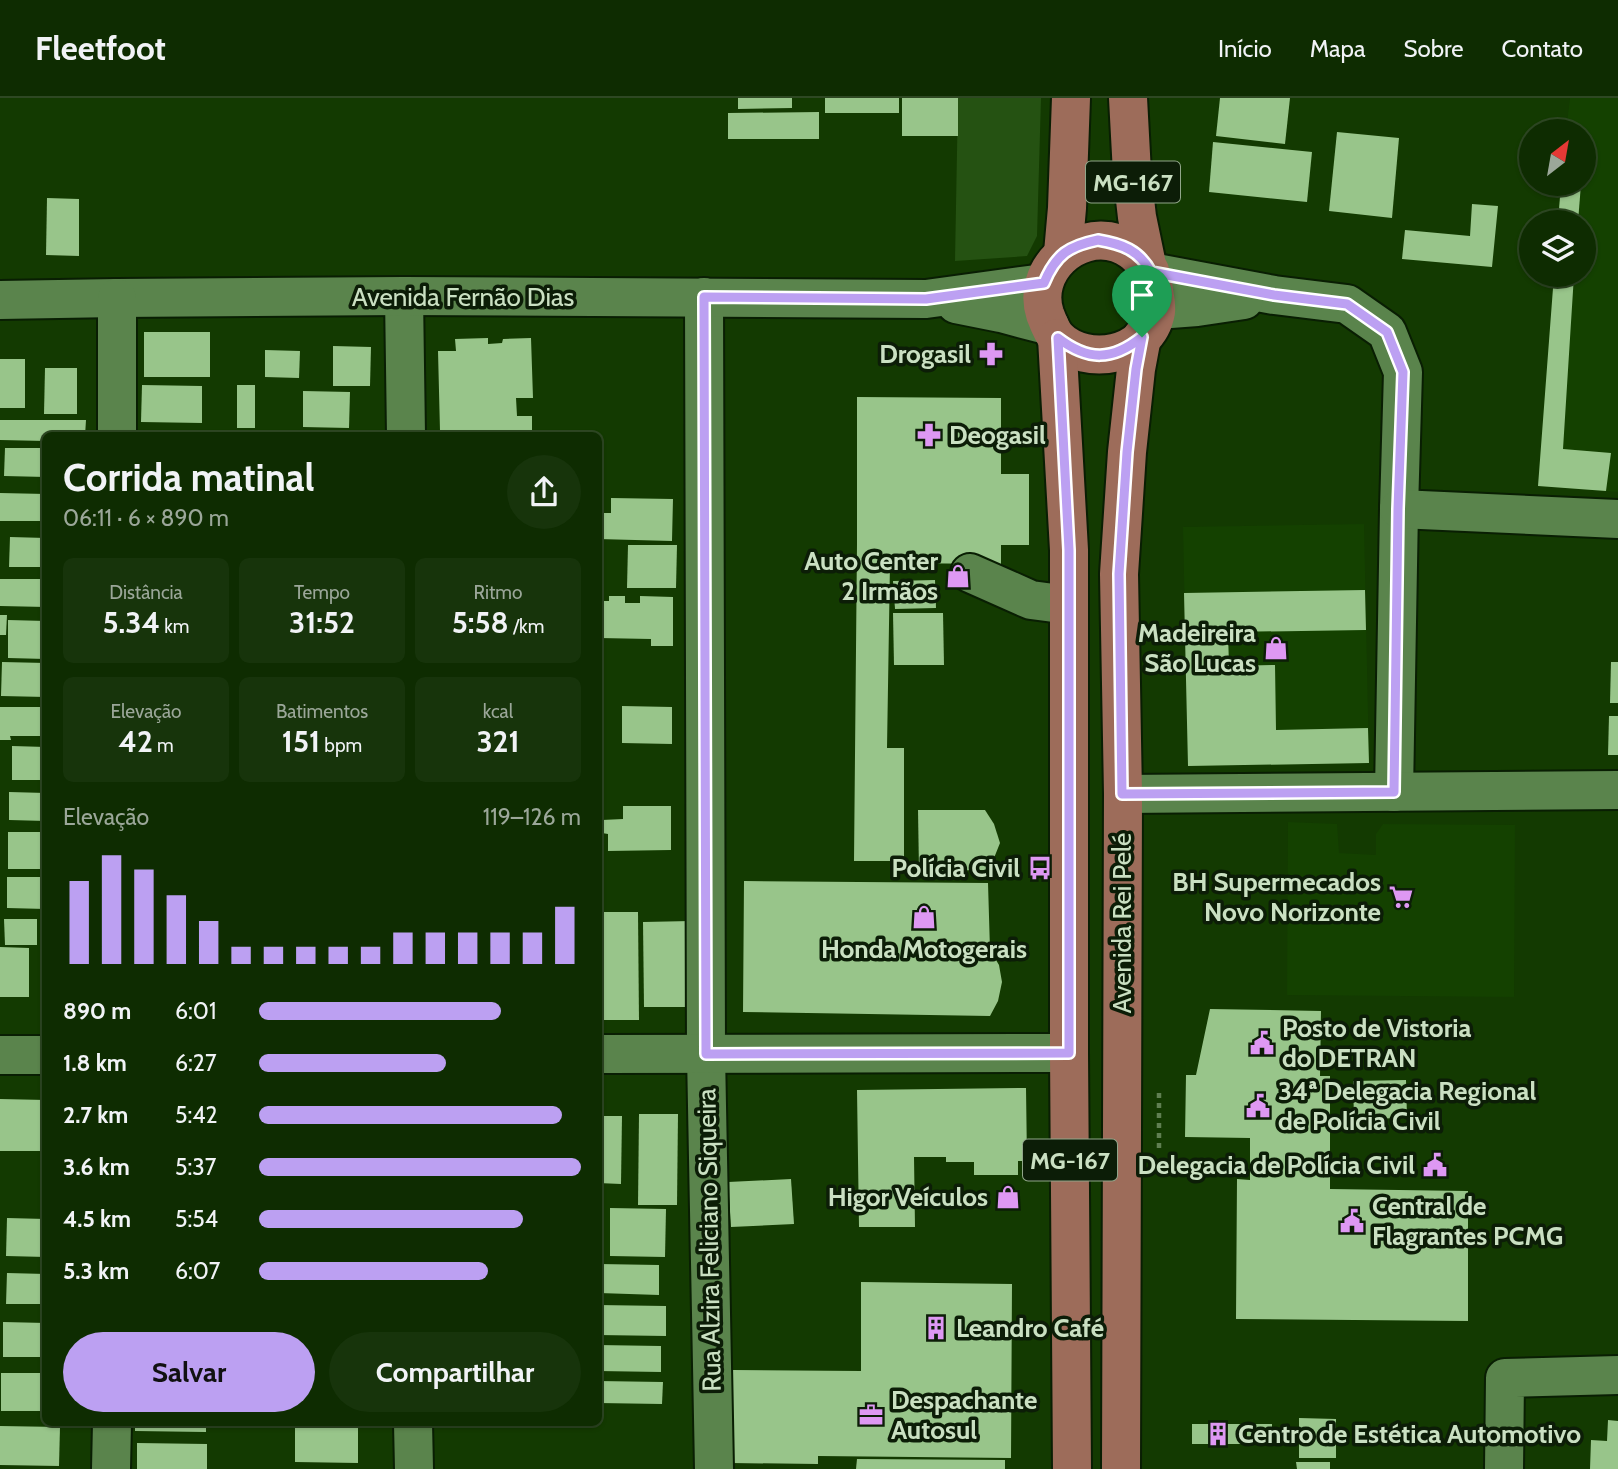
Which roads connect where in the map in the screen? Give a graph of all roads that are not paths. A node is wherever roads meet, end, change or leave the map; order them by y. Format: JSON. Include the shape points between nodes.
{"nodes":[{"id":1,"x":1071,"y":98,"type":"edge"},
{"id":2,"x":1128,"y":98,"type":"edge"},
{"id":3,"x":1054,"y":268,"type":"junction"},
{"id":4,"x":1149,"y":269,"type":"junction"},
{"id":5,"x":1274,"y":295,"type":"junction"},
{"id":6,"x":404,"y":296,"type":"junction"},
{"id":7,"x":704,"y":297,"type":"junction"},
{"id":8,"x":117,"y":298,"type":"junction"},
{"id":9,"x":926,"y":299,"type":"junction"},
{"id":10,"x":0,"y":300,"type":"edge"},
{"id":11,"x":1149,"y":324,"type":"junction"},
{"id":12,"x":1054,"y":332,"type":"junction"},
{"id":13,"x":117,"y":432,"type":"edge"},
{"id":14,"x":406,"y":432,"type":"edge"},
{"id":15,"x":1398,"y":509,"type":"junction"},
{"id":16,"x":1618,"y":519,"type":"edge"},
{"id":17,"x":970,"y":573,"type":"dead end"},
{"id":18,"x":1069,"y":605,"type":"junction"},
{"id":19,"x":1618,"y":790,"type":"edge"},
{"id":20,"x":1394,"y":792,"type":"junction"},
{"id":21,"x":1122,"y":794,"type":"junction"},
{"id":22,"x":1069,"y":1053,"type":"junction"},
{"id":23,"x":602,"y":1054,"type":"edge"},
{"id":24,"x":706,"y":1054,"type":"junction"},
{"id":25,"x":0,"y":1055,"type":"edge"},
{"id":26,"x":42,"y":1055,"type":"edge"},
{"id":27,"x":1618,"y":1375,"type":"edge"},
{"id":28,"x":112,"y":1426,"type":"edge"},
{"id":29,"x":413,"y":1426,"type":"edge"},
{"id":30,"x":111,"y":1469,"type":"edge"},
{"id":31,"x":414,"y":1469,"type":"edge"},
{"id":32,"x":714,"y":1469,"type":"edge"},
{"id":33,"x":1072,"y":1469,"type":"edge"},
{"id":34,"x":1121,"y":1469,"type":"edge"},
{"id":35,"x":1504,"y":1469,"type":"edge"}],
"edges":[{"from":1,"to":3,"type":"main road","name":"Avenida Rei Pelé","number":"MG-167","via":[[1067,208]]},
{"from":2,"to":4,"type":"main road","name":"Avenida Rei Pelé","number":"MG-167","via":[[1137,217]]},
{"from":3,"to":4,"type":"main road","via":[[1080,244],[1098,240],[1126,247]]},
{"from":3,"to":9,"type":"street","name":"Avenida Fernão Dias"},
{"from":3,"to":12,"type":"main road","name":"Avenida Rei Pelé","via":[[1042,305]]},
{"from":4,"to":5,"type":"street"},
{"from":4,"to":11,"type":"main road","name":"Avenida Rei Pelé"},
{"from":5,"to":11,"type":"street","via":[[1196,307]]},
{"from":5,"to":15,"type":"street","via":[[1347,304],[1387,332],[1403,372]]},
{"from":6,"to":7,"type":"street","name":"Avenida Fernão Dias"},
{"from":6,"to":8,"type":"street","name":"Avenida Fernão Dias"},
{"from":6,"to":14,"type":"street"},
{"from":7,"to":9,"type":"street","name":"Avenida Fernão Dias"},
{"from":7,"to":24,"type":"street","name":"Rua Alzira Feliciano Siqueira"},
{"from":8,"to":10,"type":"street","name":"Avenida Fernão Dias"},
{"from":8,"to":13,"type":"street"},
{"from":9,"to":12,"type":"street","name":"Avenida Fernão Dias","via":[[1001,313]]},
{"from":11,"to":12,"type":"main road","via":[[1128,349],[1110,355],[1073,349]]},
{"from":11,"to":21,"type":"main road","name":"Avenida Rei Pelé","number":"MG-167","via":[[1136,369],[1119,574]]},
{"from":12,"to":18,"type":"main road","name":"Avenida Rei Pelé","number":"MG-167"},
{"from":15,"to":16,"type":"street"},
{"from":15,"to":20,"type":"street"},
{"from":17,"to":18,"type":"street","via":[[1031,600]]},
{"from":18,"to":22,"type":"main road","name":"Avenida Rei Pelé","number":"MG-167"},
{"from":19,"to":20,"type":"street"},
{"from":20,"to":21,"type":"street"},
{"from":21,"to":34,"type":"main road","name":"Avenida Rei Pelé","number":"MG-167"},
{"from":22,"to":24,"type":"street"},
{"from":22,"to":33,"type":"main road","name":"Avenida Rei Pelé","number":"MG-167"},
{"from":23,"to":24,"type":"street"},
{"from":24,"to":32,"type":"street","name":"Rua Alzira Feliciano Siqueira"},
{"from":25,"to":26,"type":"street"},
{"from":27,"to":35,"type":"street","via":[[1505,1378]]},
{"from":28,"to":30,"type":"street"},
{"from":29,"to":31,"type":"street"}]}
